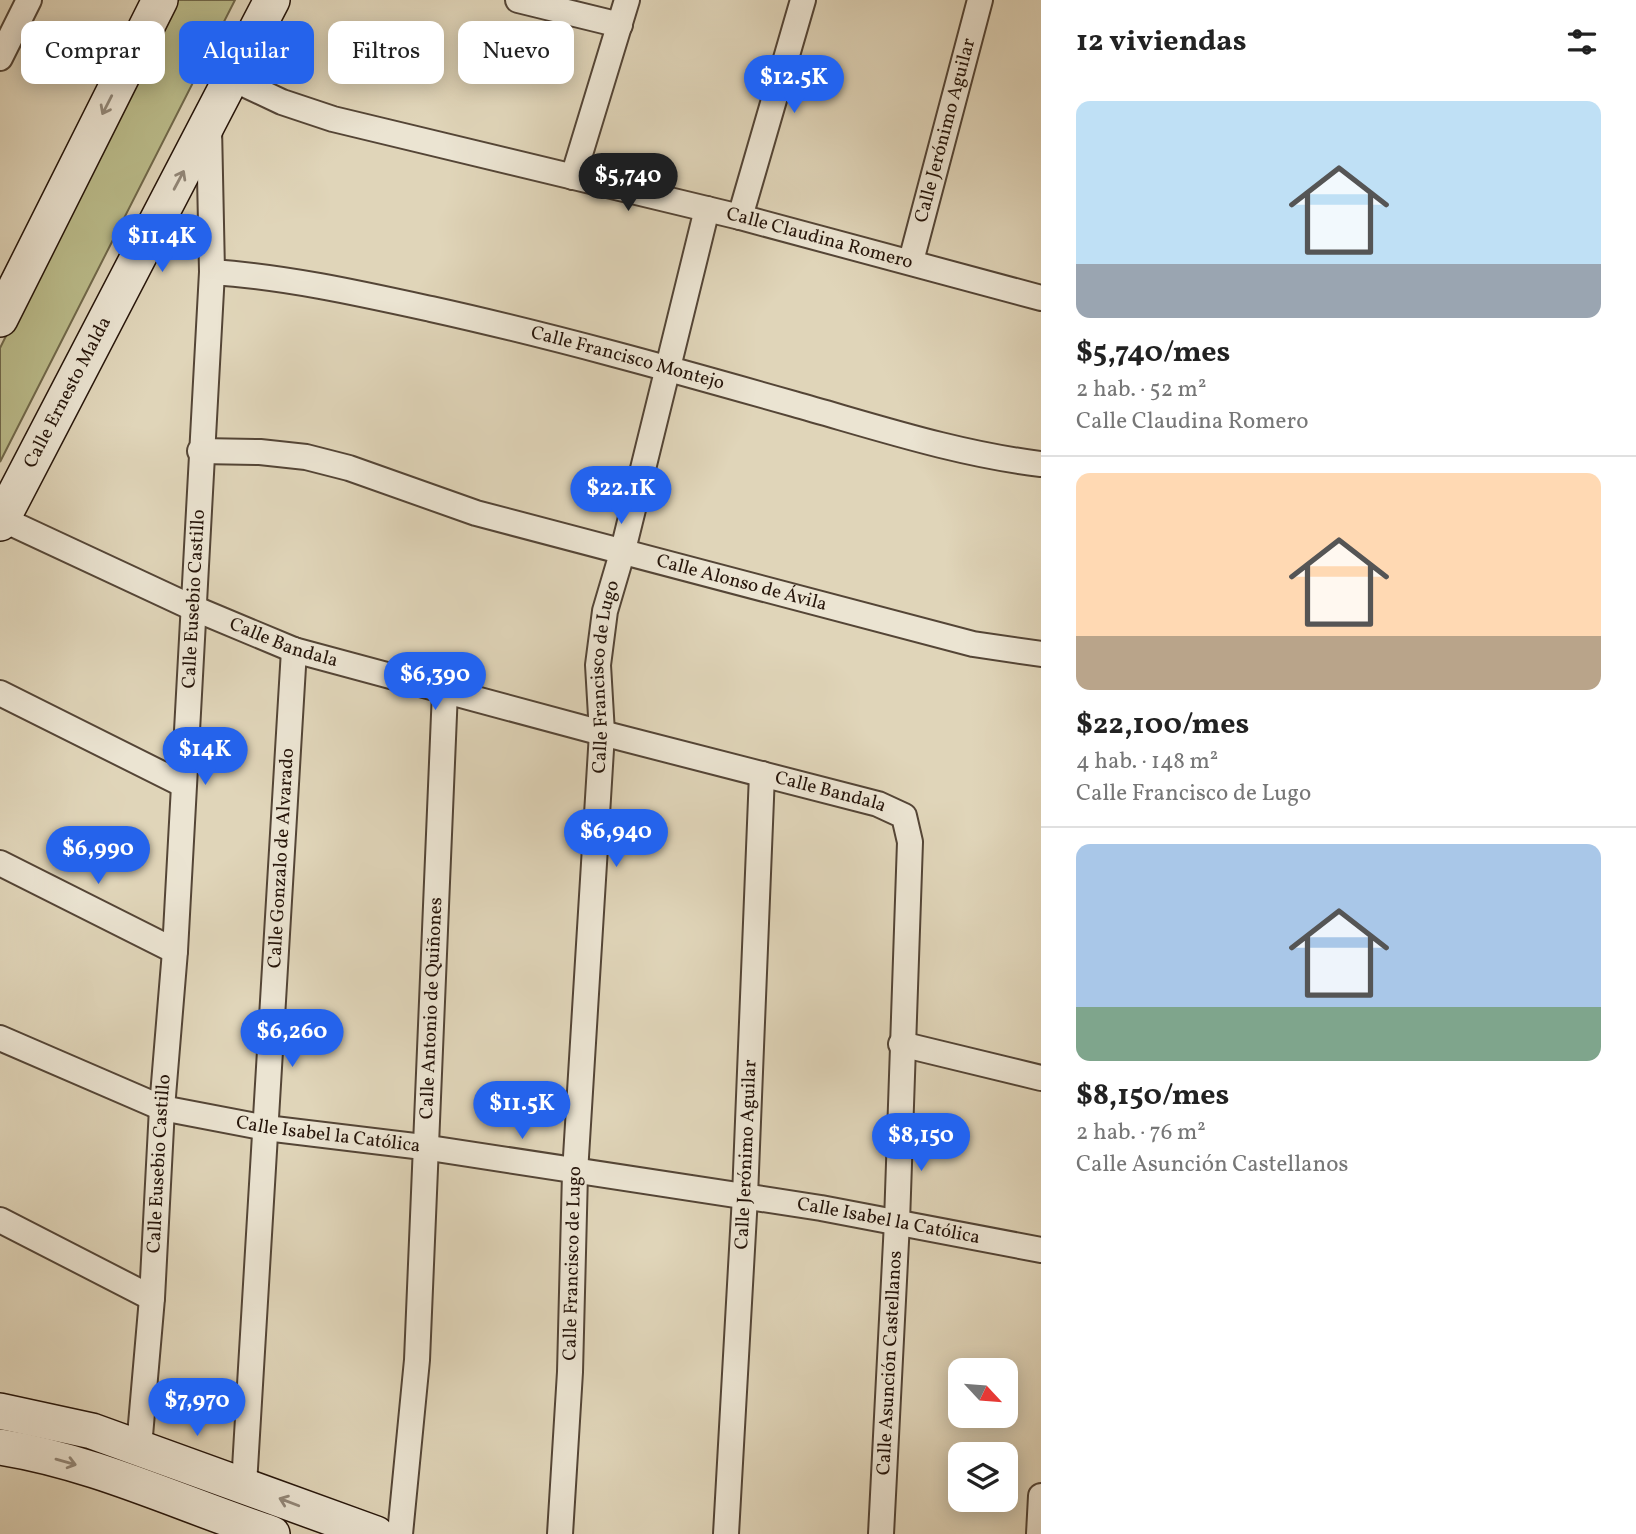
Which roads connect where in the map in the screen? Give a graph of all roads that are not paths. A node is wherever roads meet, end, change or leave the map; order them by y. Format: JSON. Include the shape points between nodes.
{"nodes":[{"id":1,"x":29,"y":0,"type":"edge"},
{"id":2,"x":160,"y":0,"type":"edge"},
{"id":3,"x":272,"y":0,"type":"edge"},
{"id":4,"x":518,"y":0,"type":"edge"},
{"id":5,"x":627,"y":0,"type":"edge"},
{"id":6,"x":803,"y":0,"type":"edge"},
{"id":7,"x":980,"y":0,"type":"edge"},
{"id":8,"x":262,"y":21,"type":"edge"},
{"id":9,"x":620,"y":24,"type":"junction"},
{"id":10,"x":0,"y":58,"type":"edge"},
{"id":11,"x":230,"y":84,"type":"edge"},
{"id":12,"x":244,"y":84,"type":"edge"},
{"id":13,"x":208,"y":125,"type":"junction"},
{"id":14,"x":573,"y":177,"type":"junction"},
{"id":15,"x":707,"y":209,"type":"junction"},
{"id":16,"x":740,"y":217,"type":"junction"},
{"id":17,"x":911,"y":261,"type":"junction"},
{"id":18,"x":212,"y":272,"type":"junction"},
{"id":19,"x":1041,"y":298,"type":"edge"},
{"id":20,"x":0,"y":319,"type":"edge"},
{"id":21,"x":667,"y":368,"type":"junction"},
{"id":22,"x":200,"y":451,"type":"junction"},
{"id":23,"x":1041,"y":464,"type":"edge"},
{"id":24,"x":1,"y":521,"type":"edge"},
{"id":25,"x":623,"y":550,"type":"junction"},
{"id":26,"x":191,"y":607,"type":"junction"},
{"id":27,"x":294,"y":650,"type":"junction"},
{"id":28,"x":1041,"y":654,"type":"edge"},
{"id":29,"x":445,"y":691,"type":"junction"},
{"id":30,"x":0,"y":693,"type":"edge"},
{"id":31,"x":602,"y":733,"type":"junction"},
{"id":32,"x":762,"y":774,"type":"junction"},
{"id":33,"x":183,"y":784,"type":"junction"},
{"id":34,"x":904,"y":816,"type":"joint"},
{"id":35,"x":0,"y":863,"type":"edge"},
{"id":36,"x":175,"y":951,"type":"junction"},
{"id":37,"x":0,"y":1038,"type":"edge"},
{"id":38,"x":901,"y":1044,"type":"junction"},
{"id":39,"x":1041,"y":1078,"type":"edge"},
{"id":40,"x":162,"y":1108,"type":"junction"},
{"id":41,"x":266,"y":1128,"type":"junction"},
{"id":42,"x":423,"y":1147,"type":"junction"},
{"id":43,"x":575,"y":1173,"type":"junction"},
{"id":44,"x":745,"y":1196,"type":"junction"},
{"id":45,"x":0,"y":1220,"type":"edge"},
{"id":46,"x":897,"y":1222,"type":"junction"},
{"id":47,"x":1041,"y":1250,"type":"edge"},
{"id":48,"x":152,"y":1298,"type":"junction"},
{"id":49,"x":0,"y":1396,"type":"edge"},
{"id":50,"x":0,"y":1411,"type":"edge"},
{"id":51,"x":42,"y":1418,"type":"junction"},
{"id":52,"x":0,"y":1447,"type":"edge"},
{"id":53,"x":139,"y":1447,"type":"junction"},
{"id":54,"x":244,"y":1485,"type":"junction"},
{"id":55,"x":1041,"y":1496,"type":"edge"},
{"id":56,"x":272,"y":1534,"type":"edge"},
{"id":57,"x":376,"y":1534,"type":"edge"},
{"id":58,"x":400,"y":1534,"type":"edge"},
{"id":59,"x":560,"y":1534,"type":"edge"},
{"id":60,"x":726,"y":1534,"type":"edge"},
{"id":61,"x":881,"y":1534,"type":"edge"},
{"id":62,"x":1039,"y":1534,"type":"edge"}],
"edges":[{"from":1,"to":10,"type":"street"},
{"from":2,"to":20,"type":"main road","one_way":true},
{"from":3,"to":8,"type":"main road","name":"Calle Ernesto Malda"},
{"from":4,"to":9,"type":"street"},
{"from":5,"to":9,"type":"street"},
{"from":6,"to":16,"type":"street"},
{"from":7,"to":17,"type":"street","name":"Calle Jerónimo Aguilar"},
{"from":9,"to":14,"type":"street"},
{"from":11,"to":13,"type":"main road","name":"Calle Ernesto Malda"},
{"from":12,"to":14,"type":"street","name":"Calle Claudina Romero","via":[[333,119]]},
{"from":13,"to":18,"type":"street","name":"Calle Eusebio Castillo"},
{"from":24,"to":13,"type":"main road","name":"Calle Ernesto Malda","one_way":true},
{"from":14,"to":15,"type":"street","name":"Calle Claudina Romero"},
{"from":15,"to":16,"type":"street","name":"Calle Claudina Romero"},
{"from":15,"to":21,"type":"street","name":"Calle Francisco de Lugo"},
{"from":16,"to":17,"type":"street","name":"Calle Claudina Romero"},
{"from":17,"to":19,"type":"street","name":"Calle Claudina Romero"},
{"from":18,"to":21,"type":"street","name":"Calle Francisco Montejo","via":[[337,288]]},
{"from":18,"to":22,"type":"street","name":"Calle Eusebio Castillo"},
{"from":21,"to":23,"type":"street","name":"Calle Francisco Montejo","via":[[982,457]]},
{"from":21,"to":25,"type":"street","name":"Calle Francisco de Lugo"},
{"from":22,"to":25,"type":"street","name":"Calle Alonso de Ávila","via":[[306,457],[476,513]]},
{"from":22,"to":26,"type":"street","name":"Calle Eusebio Castillo"},
{"from":24,"to":26,"type":"street","name":"Calle Bandala"},
{"from":25,"to":28,"type":"street","name":"Calle Alonso de Ávila","via":[[973,644]]},
{"from":25,"to":31,"type":"street","name":"Calle Francisco de Lugo","via":[[605,611],[598,665]]},
{"from":26,"to":27,"type":"street","name":"Calle Bandala"},
{"from":26,"to":33,"type":"street","name":"Calle Eusebio Castillo"},
{"from":27,"to":29,"type":"street","name":"Calle Bandala"},
{"from":27,"to":41,"type":"street","name":"Calle Gonzalo de Alvarado"},
{"from":29,"to":31,"type":"street","name":"Calle Bandala"},
{"from":29,"to":42,"type":"street","name":"Calle Antonio de Quiñones"},
{"from":30,"to":33,"type":"street"},
{"from":31,"to":32,"type":"street","name":"Calle Bandala"},
{"from":31,"to":43,"type":"street","name":"Calle Francisco de Lugo"},
{"from":32,"to":34,"type":"street","name":"Calle Bandala","via":[[878,804]]},
{"from":32,"to":44,"type":"street","name":"Calle Jerónimo Aguilar"},
{"from":33,"to":36,"type":"street","name":"Calle Eusebio Castillo"},
{"from":34,"to":38,"type":"street","name":"Calle Asunción Castellanos","via":[[910,842]]},
{"from":35,"to":36,"type":"street"},
{"from":36,"to":40,"type":"street","name":"Calle Eusebio Castillo"},
{"from":37,"to":40,"type":"street","name":"Calle Isabel la Católica"},
{"from":38,"to":39,"type":"street"},
{"from":38,"to":46,"type":"street","name":"Calle Asunción Castellanos"},
{"from":40,"to":41,"type":"street","name":"Calle Isabel la Católica"},
{"from":40,"to":48,"type":"street","name":"Calle Eusebio Castillo"},
{"from":41,"to":42,"type":"street","name":"Calle Isabel la Católica"},
{"from":41,"to":54,"type":"street","name":"Calle Gonzalo de Alvarado"},
{"from":42,"to":43,"type":"street","name":"Calle Isabel la Católica"},
{"from":42,"to":58,"type":"street","name":"Calle Antonio de Quiñones","via":[[416,1360]]},
{"from":43,"to":44,"type":"street","name":"Calle Isabel la Católica"},
{"from":43,"to":59,"type":"street","name":"Calle Francisco de Lugo"},
{"from":44,"to":46,"type":"street","name":"Calle Isabel la Católica"},
{"from":44,"to":60,"type":"street","name":"Calle Jerónimo Aguilar"},
{"from":45,"to":48,"type":"street"},
{"from":46,"to":47,"type":"street","name":"Calle Isabel la Católica"},
{"from":46,"to":61,"type":"street","name":"Calle Asunción Castellanos"},
{"from":48,"to":53,"type":"street","name":"Calle Eusebio Castillo"},
{"from":49,"to":51,"type":"street"},
{"from":50,"to":51,"type":"main road"},
{"from":51,"to":53,"type":"main road"},
{"from":52,"to":56,"type":"main road","one_way":true,"via":[[129,1480]]},
{"from":53,"to":54,"type":"main road"},
{"from":57,"to":54,"type":"main road","one_way":true},
{"from":55,"to":62,"type":"street"}]}
